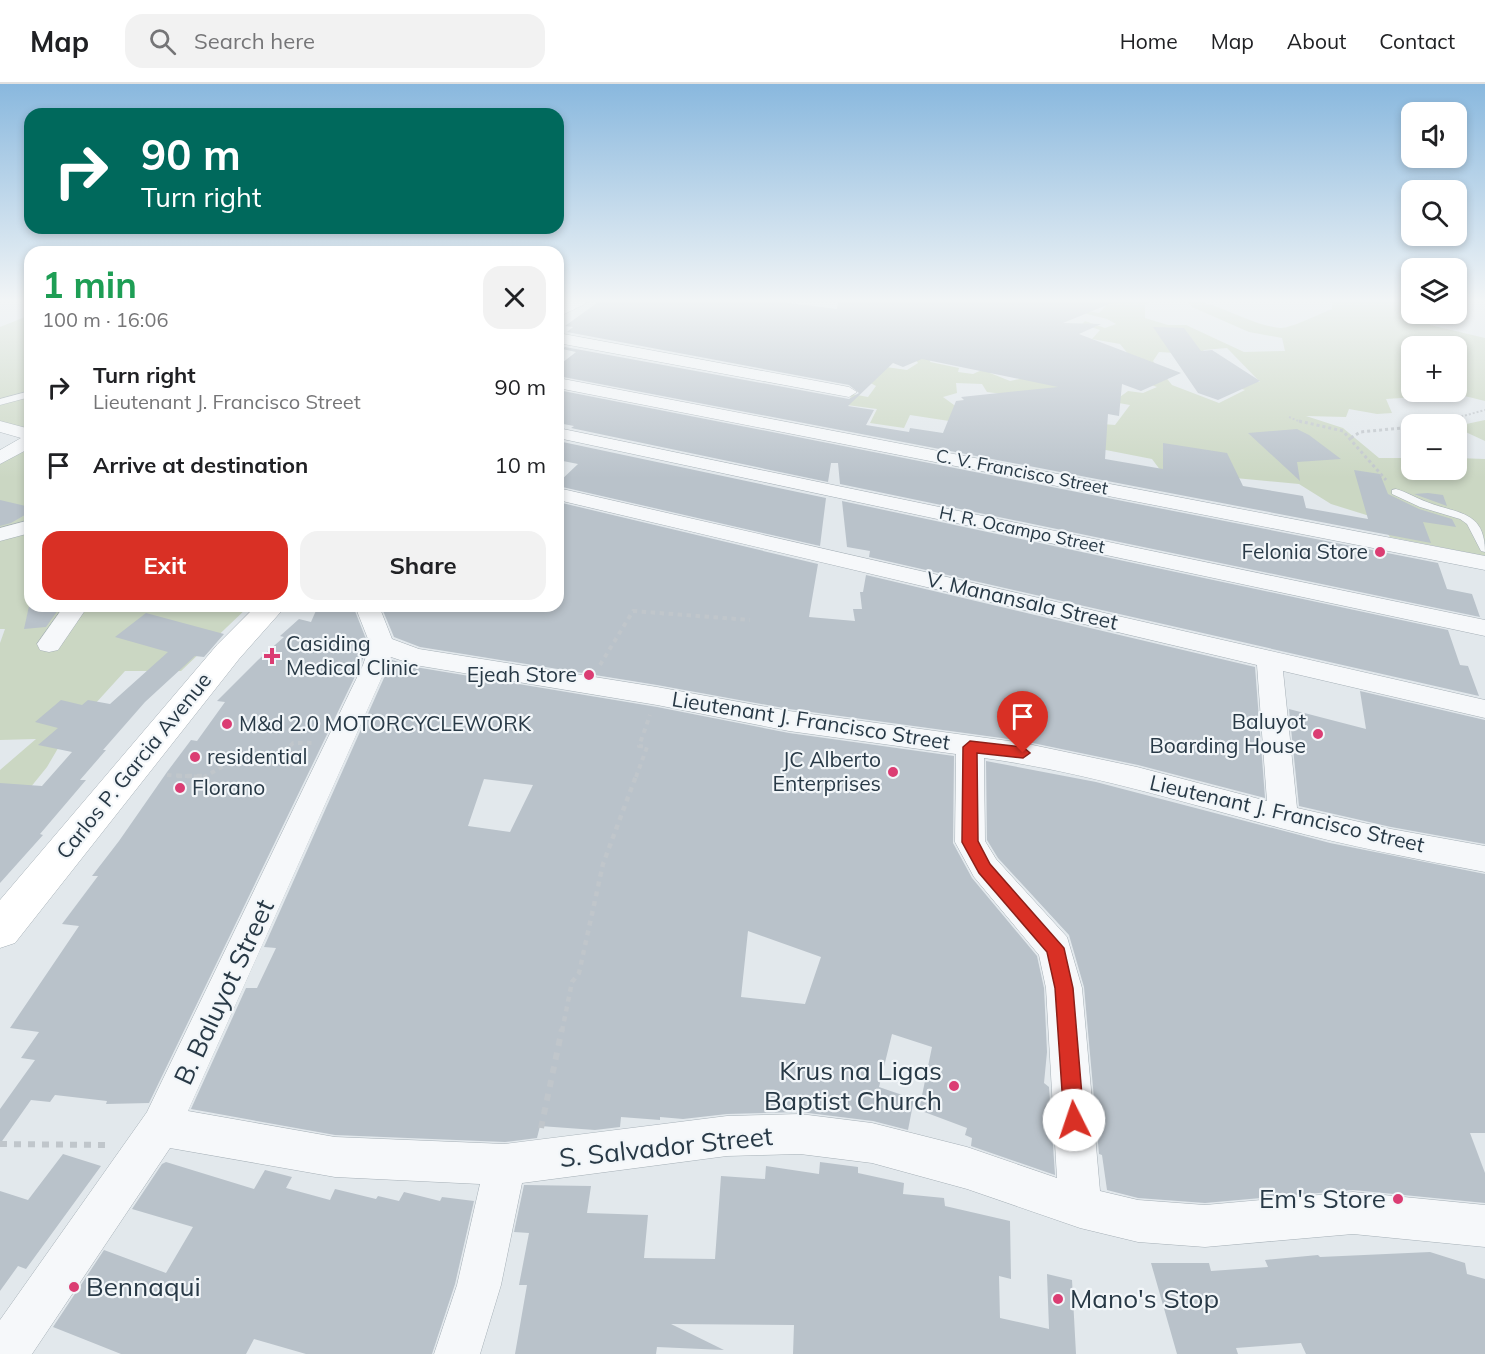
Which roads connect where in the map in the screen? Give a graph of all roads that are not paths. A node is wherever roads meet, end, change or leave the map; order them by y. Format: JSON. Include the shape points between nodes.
{"nodes":[{"id":1,"x":673,"y":359,"type":"edge"},
{"id":2,"x":564,"y":384,"type":"edge"},
{"id":3,"x":849,"y":392,"type":"dead end"},
{"id":4,"x":24,"y":396,"type":"edge"},
{"id":5,"x":0,"y":402,"type":"edge"},
{"id":6,"x":0,"y":426,"type":"edge"},
{"id":7,"x":24,"y":433,"type":"edge"},
{"id":8,"x":564,"y":434,"type":"edge"},
{"id":9,"x":24,"y":444,"type":"edge"},
{"id":10,"x":0,"y":458,"type":"edge"},
{"id":11,"x":1396,"y":492,"type":"road end"},
{"id":12,"x":564,"y":495,"type":"edge"},
{"id":13,"x":24,"y":528,"type":"edge"},
{"id":14,"x":0,"y":535,"type":"edge"},
{"id":15,"x":1485,"y":549,"type":"edge"},
{"id":16,"x":1485,"y":563,"type":"edge"},
{"id":17,"x":72,"y":612,"type":"edge"},
{"id":18,"x":266,"y":612,"type":"edge"},
{"id":19,"x":368,"y":612,"type":"edge"},
{"id":20,"x":1485,"y":628,"type":"edge"},
{"id":21,"x":49,"y":644,"type":"dead end"},
{"id":22,"x":382,"y":644,"type":"junction"},
{"id":23,"x":1269,"y":658,"type":"junction"},
{"id":24,"x":1485,"y":709,"type":"edge"},
{"id":25,"x":970,"y":747,"type":"junction"},
{"id":26,"x":1283,"y":818,"type":"junction"},
{"id":27,"x":1485,"y":859,"type":"edge"},
{"id":28,"x":0,"y":930,"type":"edge"},
{"id":29,"x":155,"y":1136,"type":"junction"},
{"id":30,"x":519,"y":1163,"type":"junction"},
{"id":31,"x":1080,"y":1208,"type":"junction"},
{"id":32,"x":1485,"y":1226,"type":"edge"},
{"id":33,"x":4,"y":1354,"type":"edge"},
{"id":34,"x":457,"y":1354,"type":"edge"}],
"edges":[{"from":1,"to":3,"type":"street"},
{"from":2,"to":16,"type":"street","name":"C. V. Francisco Street"},
{"from":4,"to":5,"type":"lane"},
{"from":6,"to":7,"type":"street"},
{"from":8,"to":20,"type":"street","name":"H. R. Ocampo Street"},
{"from":9,"to":10,"type":"street"},
{"from":11,"to":15,"type":"lane","via":[[1464,516]]},
{"from":12,"to":23,"type":"street","name":"V. Manansala Street"},
{"from":13,"to":14,"type":"street"},
{"from":17,"to":21,"type":"street"},
{"from":18,"to":28,"type":"main road","name":"Carlos P. Garcia Avenue","via":[[228,652]]},
{"from":19,"to":22,"type":"street"},
{"from":22,"to":25,"type":"street","name":"Lieutenant J. Francisco Street","via":[[415,657],[789,721]]},
{"from":22,"to":29,"type":"street","name":"B. Baluyot Street","via":[[376,665]]},
{"from":23,"to":24,"type":"street","name":"V. Manansala Street"},
{"from":23,"to":26,"type":"street"},
{"from":25,"to":26,"type":"street","name":"Lieutenant J. Francisco Street","via":[[1023,753],[1137,778]]},
{"from":25,"to":31,"type":"street","via":[[970,842],[985,868],[1055,948],[1064,988]]},
{"from":26,"to":27,"type":"street","name":"Lieutenant J. Francisco Street"},
{"from":29,"to":30,"type":"street","name":"S. Salvador Street","via":[[335,1157]]},
{"from":29,"to":33,"type":"street","name":"B. Baluyot Street"},
{"from":30,"to":31,"type":"street","name":"S. Salvador Street","via":[[728,1136],[800,1134],[872,1143],[967,1168]]},
{"from":30,"to":34,"type":"street"},
{"from":31,"to":32,"type":"street","name":"S. Salvador Street","via":[[1138,1221],[1205,1226],[1353,1213]]}]}
